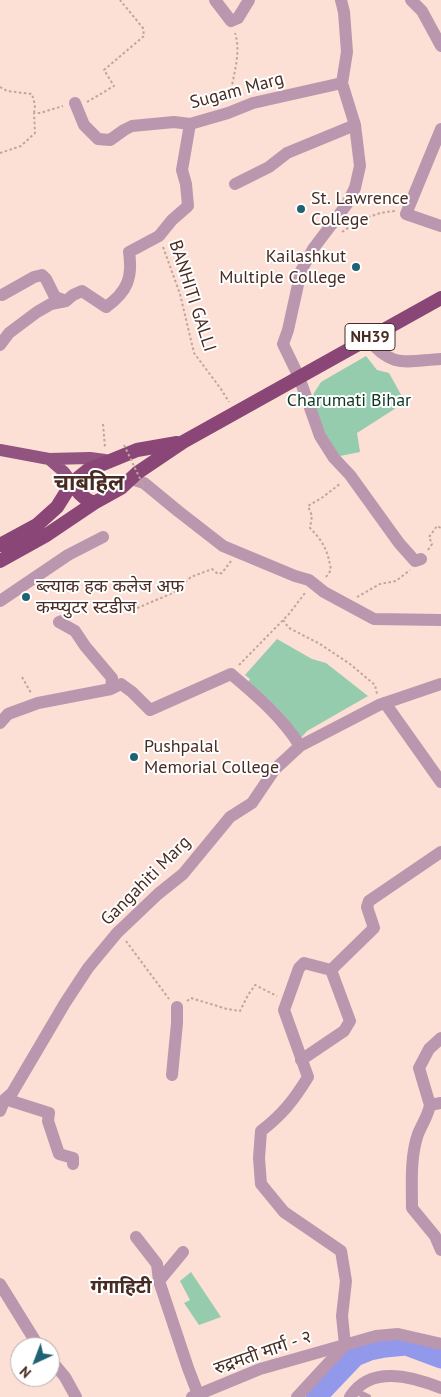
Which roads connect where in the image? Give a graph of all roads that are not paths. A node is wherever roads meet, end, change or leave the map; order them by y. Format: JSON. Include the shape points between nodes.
{"nodes":[{"id":1,"x":216,"y":0,"type":"edge"},
{"id":2,"x":250,"y":0,"type":"edge"},
{"id":3,"x":341,"y":0,"type":"edge"},
{"id":4,"x":411,"y":0,"type":"edge"},
{"id":5,"x":441,"y":46,"type":"edge"},
{"id":6,"x":342,"y":83,"type":"junction"},
{"id":7,"x":75,"y":103,"type":"road end"},
{"id":8,"x":190,"y":124,"type":"junction"},
{"id":9,"x":355,"y":125,"type":"junction"},
{"id":10,"x":441,"y":129,"type":"edge"},
{"id":11,"x":235,"y":184,"type":"dead end"},
{"id":12,"x":441,"y":226,"type":"edge"},
{"id":13,"x":2,"y":296,"type":"dead end"},
{"id":14,"x":441,"y":298,"type":"edge"},
{"id":15,"x":66,"y":301,"type":"junction"},
{"id":16,"x":367,"y":338,"type":"junction"},
{"id":17,"x":0,"y":345,"type":"edge"},
{"id":18,"x":441,"y":359,"type":"edge"},
{"id":19,"x":299,"y":377,"type":"junction"},
{"id":20,"x":183,"y":442,"type":"junction"},
{"id":21,"x":0,"y":450,"type":"edge"},
{"id":22,"x":49,"y":460,"type":"junction"},
{"id":23,"x":107,"y":461,"type":"junction"},
{"id":24,"x":131,"y":478,"type":"junction"},
{"id":25,"x":72,"y":483,"type":"junction"},
{"id":26,"x":94,"y":503,"type":"junction"},
{"id":27,"x":37,"y":525,"type":"junction"},
{"id":28,"x":0,"y":534,"type":"edge"},
{"id":29,"x":103,"y":537,"type":"dead end"},
{"id":30,"x":0,"y":545,"type":"edge"},
{"id":31,"x":421,"y":560,"type":"road end"},
{"id":32,"x":0,"y":561,"type":"edge"},
{"id":33,"x":0,"y":601,"type":"edge"},
{"id":34,"x":441,"y":620,"type":"edge"},
{"id":35,"x":62,"y":621,"type":"dead end"},
{"id":36,"x":441,"y":684,"type":"edge"},
{"id":37,"x":110,"y":689,"type":"junction"},
{"id":38,"x":382,"y":704,"type":"junction"},
{"id":39,"x":0,"y":723,"type":"edge"},
{"id":40,"x":300,"y":746,"type":"junction"},
{"id":41,"x":441,"y":782,"type":"edge"},
{"id":42,"x":441,"y":852,"type":"edge"},
{"id":43,"x":330,"y":970,"type":"junction"},
{"id":44,"x":177,"y":1007,"type":"road end"},
{"id":45,"x":441,"y":1038,"type":"edge"},
{"id":46,"x":301,"y":1060,"type":"junction"},
{"id":47,"x":172,"y":1075,"type":"dead end"},
{"id":48,"x":4,"y":1098,"type":"edge"},
{"id":49,"x":435,"y":1104,"type":"edge"},
{"id":50,"x":73,"y":1164,"type":"dead end"},
{"id":51,"x":136,"y":1237,"type":"dead end"},
{"id":52,"x":441,"y":1250,"type":"edge"},
{"id":53,"x":183,"y":1252,"type":"dead end"},
{"id":54,"x":159,"y":1281,"type":"junction"},
{"id":55,"x":0,"y":1284,"type":"edge"},
{"id":56,"x":33,"y":1337,"type":"edge"},
{"id":57,"x":345,"y":1344,"type":"junction"},
{"id":58,"x":441,"y":1344,"type":"edge"},
{"id":59,"x":60,"y":1371,"type":"edge"},
{"id":60,"x":441,"y":1388,"type":"edge"},
{"id":61,"x":352,"y":1394,"type":"edge"},
{"id":62,"x":195,"y":1396,"type":"edge"},
{"id":63,"x":76,"y":1397,"type":"edge"},
{"id":64,"x":297,"y":1397,"type":"edge"},
{"id":65,"x":368,"y":1397,"type":"edge"}],
"edges":[{"from":1,"to":2,"type":"street","via":[[231,21],[238,18]]},
{"from":3,"to":6,"type":"street","via":[[346,52]]},
{"from":4,"to":5,"type":"street","via":[[422,11]]},
{"from":6,"to":8,"type":"street","name":"Sugam Marg","via":[[253,103]]},
{"from":6,"to":9,"type":"street"},
{"from":7,"to":8,"type":"street","name":"Sugam Marg","via":[[84,125],[98,139],[110,140],[132,126],[174,122]]},
{"from":8,"to":15,"type":"street","via":[[182,170],[188,206],[159,236],[129,252],[131,263],[127,287],[106,307],[82,291]]},
{"from":9,"to":11,"type":"street","via":[[287,153],[269,167]]},
{"from":9,"to":19,"type":"street","via":[[360,166],[355,188],[347,204],[312,249],[301,271],[283,344]]},
{"from":10,"to":12,"type":"street","via":[[406,214]]},
{"from":13,"to":15,"type":"street","via":[[42,275],[55,297]]},
{"from":14,"to":16,"type":"highway","number":"NH39"},
{"from":15,"to":17,"type":"street","via":[[51,304],[37,312],[9,333]]},
{"from":16,"to":18,"type":"street","via":[[379,352],[396,362]]},
{"from":16,"to":19,"type":"highway","number":"NH39"},
{"from":19,"to":20,"type":"highway","number":"NH39"},
{"from":19,"to":31,"type":"street","via":[[320,436],[334,458],[399,543],[415,561]]},
{"from":20,"to":23,"type":"highway","number":"NH39","via":[[138,450]]},
{"from":20,"to":24,"type":"highway","number":"NH39"},
{"from":21,"to":22,"type":"main road"},
{"from":22,"to":23,"type":"main road","via":[[90,458]]},
{"from":22,"to":25,"type":"main road"},
{"from":23,"to":24,"type":"highway"},
{"from":23,"to":25,"type":"highway","number":"NH39"},
{"from":24,"to":26,"type":"highway","number":"NH39","via":[[122,488]]},
{"from":24,"to":34,"type":"street","via":[[144,483],[224,546],[310,580],[324,592],[374,619]]},
{"from":25,"to":26,"type":"highway","via":[[78,492]]},
{"from":25,"to":27,"type":"highway","number":"NH39","via":[[57,507]]},
{"from":26,"to":32,"type":"highway","number":"NH39"},
{"from":27,"to":28,"type":"highway"},
{"from":27,"to":30,"type":"highway"},
{"from":29,"to":33,"type":"street","via":[[68,555]]},
{"from":35,"to":37,"type":"street","via":[[58,622],[75,630],[84,646],[106,669],[112,678]]},
{"from":36,"to":38,"type":"street","name":"Gangahiti Marg"},
{"from":37,"to":39,"type":"street","via":[[38,703],[8,714]]},
{"from":37,"to":40,"type":"street","via":[[121,684],[150,710],[231,674],[273,710]]},
{"from":38,"to":40,"type":"street","name":"Gangahiti Marg"},
{"from":38,"to":41,"type":"street"},
{"from":40,"to":48,"type":"street","name":"Gangahiti Marg","via":[[275,769],[252,803],[230,817],[183,874],[117,933],[83,975]]},
{"from":42,"to":43,"type":"street","via":[[369,900],[374,928]]},
{"from":43,"to":46,"type":"street","via":[[350,1021],[344,1031]]},
{"from":43,"to":46,"type":"street","via":[[304,963],[299,968],[284,1010]]},
{"from":44,"to":47,"type":"street"},
{"from":45,"to":49,"type":"street","via":[[429,1048],[418,1068]]},
{"from":46,"to":57,"type":"street","via":[[308,1077],[294,1100],[261,1131],[261,1184],[284,1212],[341,1251],[346,1281],[342,1316]]},
{"from":48,"to":50,"type":"street","via":[[48,1113],[60,1154],[73,1158]]},
{"from":49,"to":52,"type":"street","via":[[418,1134],[413,1156],[412,1208],[435,1236]]},
{"from":51,"to":54,"type":"street","via":[[156,1264]]},
{"from":53,"to":54,"type":"street"},
{"from":54,"to":62,"type":"street"},
{"from":55,"to":56,"type":"street"},
{"from":57,"to":58,"type":"street","name":"रुद्रमती मार्ग ‍- २","via":[[398,1334]]},
{"from":57,"to":62,"type":"street","name":"रुद्रमती मार्ग ‍- २","via":[[260,1369]]},
{"from":57,"to":64,"type":"street"},
{"from":59,"to":63,"type":"street"},
{"from":60,"to":61,"type":"street","via":[[409,1378],[381,1376],[362,1383]]},
{"from":61,"to":65,"type":"lane"}]}
